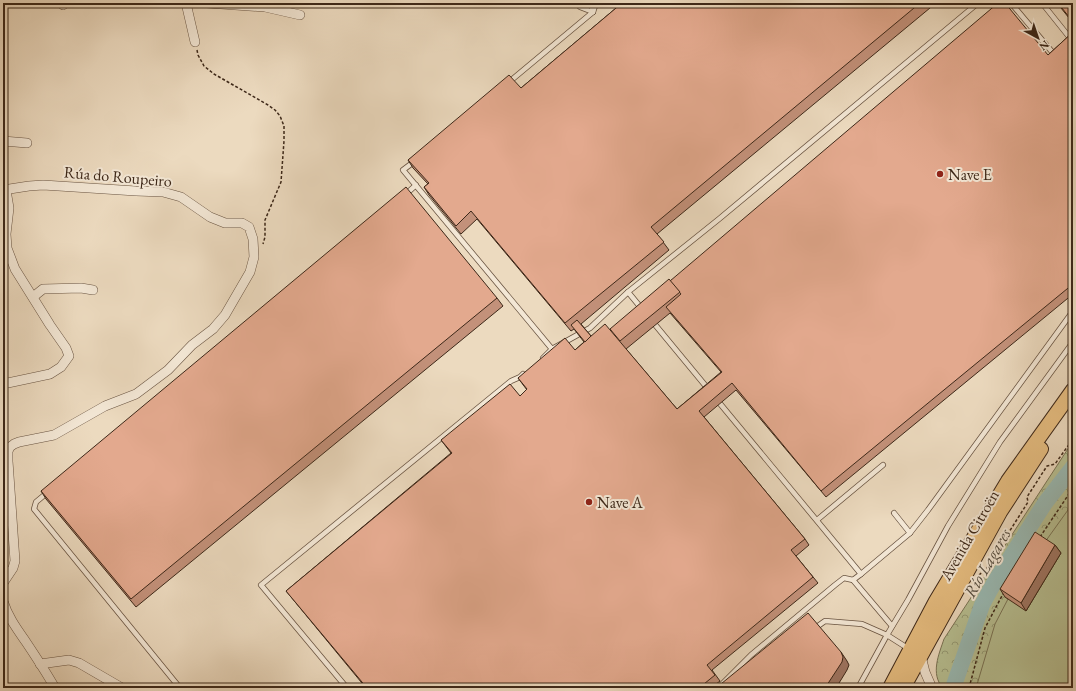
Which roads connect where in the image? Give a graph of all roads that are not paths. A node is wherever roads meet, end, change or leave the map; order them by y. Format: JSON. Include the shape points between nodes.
{"nodes":[{"id":1,"x":186,"y":3,"type":"edge"},
{"id":2,"x":207,"y":3,"type":"edge"},
{"id":3,"x":579,"y":3,"type":"edge"},
{"id":4,"x":591,"y":3,"type":"edge"},
{"id":5,"x":596,"y":3,"type":"edge"},
{"id":6,"x":978,"y":3,"type":"edge"},
{"id":7,"x":1012,"y":3,"type":"edge"},
{"id":8,"x":1042,"y":3,"type":"edge"},
{"id":9,"x":266,"y":5,"type":"edge"},
{"id":10,"x":593,"y":12,"type":"junction"},
{"id":11,"x":300,"y":14,"type":"dead end"},
{"id":12,"x":1070,"y":38,"type":"edge"},
{"id":13,"x":195,"y":42,"type":"road end"},
{"id":14,"x":1053,"y":53,"type":"edge"},
{"id":15,"x":507,"y":83,"type":"edge"},
{"id":16,"x":3,"y":140,"type":"edge"},
{"id":17,"x":27,"y":142,"type":"dead end"},
{"id":18,"x":422,"y":155,"type":"edge"},
{"id":19,"x":416,"y":185,"type":"junction"},
{"id":20,"x":5,"y":190,"type":"edge"},
{"id":21,"x":404,"y":195,"type":"edge"},
{"id":22,"x":93,"y":290,"type":"dead end"},
{"id":23,"x":628,"y":292,"type":"junction"},
{"id":24,"x":33,"y":297,"type":"junction"},
{"id":25,"x":1073,"y":311,"type":"edge"},
{"id":26,"x":1073,"y":342,"type":"edge"},
{"id":27,"x":552,"y":350,"type":"junction"},
{"id":28,"x":536,"y":363,"type":"edge"},
{"id":29,"x":525,"y":373,"type":"edge"},
{"id":30,"x":3,"y":384,"type":"edge"},
{"id":31,"x":1073,"y":390,"type":"edge"},
{"id":32,"x":1073,"y":406,"type":"edge"},
{"id":33,"x":6,"y":446,"type":"edge"},
{"id":34,"x":883,"y":465,"type":"dead end"},
{"id":35,"x":54,"y":486,"type":"edge"},
{"id":36,"x":894,"y":513,"type":"dead end"},
{"id":37,"x":817,"y":520,"type":"junction"},
{"id":38,"x":910,"y":533,"type":"junction"},
{"id":39,"x":860,"y":574,"type":"junction"},
{"id":40,"x":853,"y":580,"type":"junction"},
{"id":41,"x":3,"y":583,"type":"edge"},
{"id":42,"x":3,"y":601,"type":"edge"},
{"id":43,"x":818,"y":626,"type":"edge"},
{"id":44,"x":892,"y":626,"type":"junction"},
{"id":45,"x":887,"y":634,"type":"junction"},
{"id":46,"x":916,"y":653,"type":"junction"},
{"id":47,"x":40,"y":664,"type":"junction"},
{"id":48,"x":55,"y":688,"type":"edge"},
{"id":49,"x":122,"y":688,"type":"edge"},
{"id":50,"x":180,"y":688,"type":"edge"},
{"id":51,"x":347,"y":688,"type":"edge"},
{"id":52,"x":718,"y":688,"type":"edge"},
{"id":53,"x":858,"y":688,"type":"edge"},
{"id":54,"x":890,"y":688,"type":"edge"},
{"id":55,"x":903,"y":688,"type":"edge"},
{"id":56,"x":932,"y":688,"type":"edge"}],
"edges":[{"from":1,"to":13,"type":"street"},
{"from":2,"to":9,"type":"street"},
{"from":3,"to":10,"type":"lane","via":[[580,7]]},
{"from":4,"to":10,"type":"lane"},
{"from":5,"to":10,"type":"lane"},
{"from":6,"to":23,"type":"lane"},
{"from":7,"to":14,"type":"lane"},
{"from":8,"to":12,"type":"lane"},
{"from":9,"to":11,"type":"street"},
{"from":10,"to":15,"type":"lane"},
{"from":16,"to":17,"type":"street"},
{"from":18,"to":19,"type":"lane","via":[[403,170]]},
{"from":19,"to":21,"type":"lane"},
{"from":19,"to":27,"type":"lane"},
{"from":20,"to":24,"type":"street","name":"Rúa do Roupeiro","via":[[9,208],[7,248],[15,269]]},
{"from":20,"to":33,"type":"street","name":"Rúa do Roupeiro","via":[[43,185],[163,192],[181,197],[210,217],[225,223],[249,227],[254,239],[254,257],[250,272],[225,316],[168,370],[136,394],[105,406],[54,435]]},
{"from":22,"to":24,"type":"street","via":[[43,289]]},
{"from":23,"to":27,"type":"lane","via":[[590,328]]},
{"from":23,"to":37,"type":"lane"},
{"from":24,"to":30,"type":"street","name":"Rúa do Roupeiro","via":[[69,356],[61,368],[50,374]]},
{"from":25,"to":38,"type":"lane"},
{"from":26,"to":44,"type":"lane","via":[[1000,442],[948,526]]},
{"from":27,"to":28,"type":"lane"},
{"from":29,"to":51,"type":"lane","via":[[511,381],[261,584]]},
{"from":31,"to":46,"type":"main road","name":"Avenida Citroën","via":[[1008,481],[936,601]]},
{"from":32,"to":46,"type":"main road","name":"Avenida Citroën","via":[[1000,512]]},
{"from":33,"to":41,"type":"street","name":"Rúa do Roupeiro","via":[[15,561]]},
{"from":34,"to":37,"type":"lane"},
{"from":35,"to":50,"type":"lane","via":[[36,502],[34,509]]},
{"from":36,"to":38,"type":"lane"},
{"from":37,"to":39,"type":"lane"},
{"from":38,"to":39,"type":"lane"},
{"from":39,"to":40,"type":"lane"},
{"from":40,"to":44,"type":"lane"},
{"from":40,"to":52,"type":"lane","via":[[844,578],[835,585],[751,656]]},
{"from":42,"to":47,"type":"street","via":[[13,623]]},
{"from":43,"to":45,"type":"lane","via":[[825,621],[862,624]]},
{"from":44,"to":45,"type":"lane"},
{"from":45,"to":46,"type":"lane"},
{"from":45,"to":53,"type":"lane"},
{"from":46,"to":54,"type":"main road","name":"Avenida Citroën"},
{"from":46,"to":55,"type":"main road","name":"Avenida Citroën"},
{"from":46,"to":56,"type":"street"},
{"from":47,"to":48,"type":"street"},
{"from":47,"to":49,"type":"street","via":[[69,660],[79,663]]}]}
